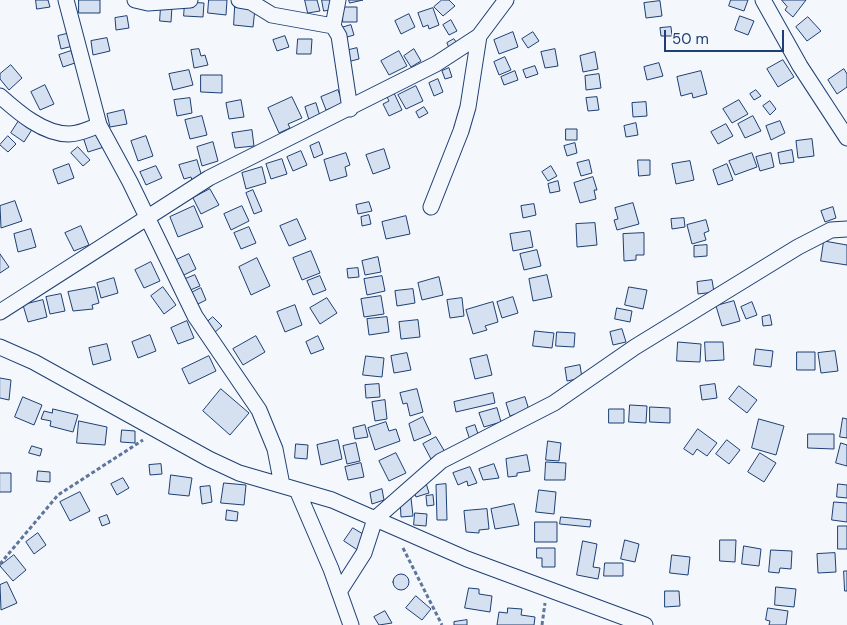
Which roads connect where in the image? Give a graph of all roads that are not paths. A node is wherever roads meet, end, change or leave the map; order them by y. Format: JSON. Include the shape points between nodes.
{"nodes":[{"id":1,"x":66,"y":0,"type":"edge"},
{"id":2,"x":135,"y":0,"type":"edge"},
{"id":3,"x":190,"y":0,"type":"edge"},
{"id":4,"x":239,"y":0,"type":"edge"},
{"id":5,"x":338,"y":0,"type":"edge"},
{"id":6,"x":506,"y":0,"type":"edge"},
{"id":7,"x":763,"y":0,"type":"edge"},
{"id":8,"x":333,"y":26,"type":"junction"},
{"id":9,"x":479,"y":36,"type":"junction"},
{"id":10,"x":0,"y":96,"type":"edge"},
{"id":11,"x":350,"y":109,"type":"junction"},
{"id":12,"x":99,"y":125,"type":"junction"},
{"id":13,"x":847,"y":138,"type":"edge"},
{"id":14,"x":431,"y":207,"type":"dead end"},
{"id":15,"x":148,"y":219,"type":"junction"},
{"id":16,"x":847,"y":229,"type":"edge"},
{"id":17,"x":0,"y":312,"type":"edge"},
{"id":18,"x":0,"y":346,"type":"edge"},
{"id":19,"x":282,"y":485,"type":"junction"},
{"id":20,"x":297,"y":490,"type":"junction"},
{"id":21,"x":375,"y":519,"type":"junction"},
{"id":22,"x":339,"y":592,"type":"junction"},
{"id":23,"x":351,"y":625,"type":"edge"},
{"id":24,"x":645,"y":625,"type":"edge"}],
"edges":[{"from":1,"to":12,"type":"street"},
{"from":2,"to":3,"type":"street","via":[[148,3]]},
{"from":4,"to":8,"type":"street","via":[[251,2],[272,15]]},
{"from":5,"to":8,"type":"street"},
{"from":6,"to":9,"type":"street"},
{"from":7,"to":13,"type":"street","via":[[800,66]]},
{"from":8,"to":11,"type":"street","via":[[339,36]]},
{"from":9,"to":11,"type":"street","via":[[436,64]]},
{"from":9,"to":14,"type":"street","via":[[468,107]]},
{"from":10,"to":12,"type":"street","via":[[33,122],[60,133],[70,134]]},
{"from":11,"to":15,"type":"street","via":[[209,178]]},
{"from":12,"to":15,"type":"street"},
{"from":15,"to":17,"type":"street"},
{"from":15,"to":19,"type":"street","via":[[195,316],[259,410],[275,449]]},
{"from":16,"to":21,"type":"street","via":[[831,230],[798,247],[635,347],[554,403],[441,461]]},
{"from":18,"to":19,"type":"street","via":[[239,473]]},
{"from":19,"to":20,"type":"street"},
{"from":20,"to":21,"type":"street","via":[[332,500]]},
{"from":20,"to":22,"type":"street"},
{"from":21,"to":22,"type":"street","via":[[364,552]]},
{"from":21,"to":24,"type":"street","via":[[550,591]]},
{"from":22,"to":23,"type":"street"}]}
